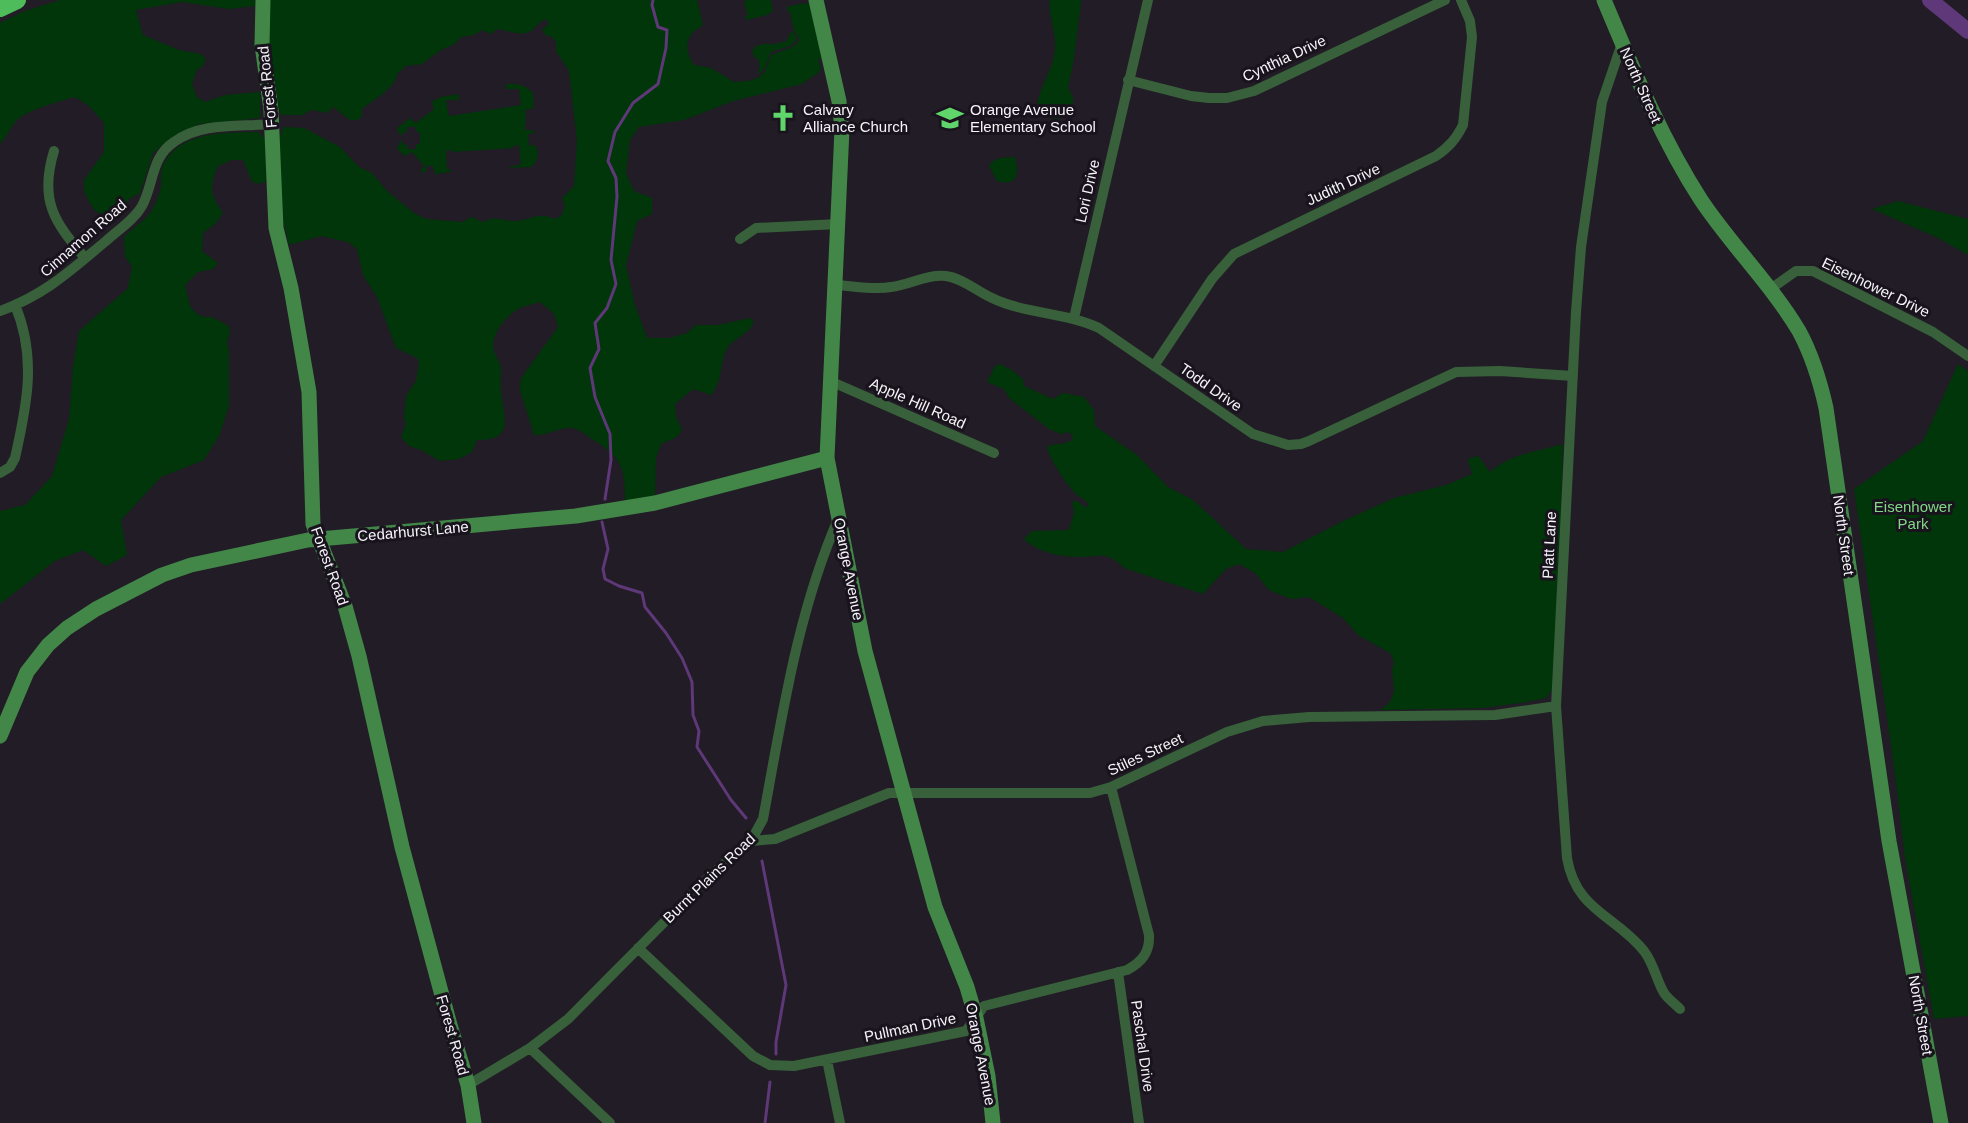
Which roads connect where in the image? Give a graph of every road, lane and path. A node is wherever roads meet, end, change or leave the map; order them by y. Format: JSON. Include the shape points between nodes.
{"nodes":[{"id":1,"x":17,"y":0,"type":"edge"},
{"id":2,"x":262,"y":0,"type":"edge"},
{"id":3,"x":816,"y":0,"type":"edge"},
{"id":4,"x":1148,"y":0,"type":"edge"},
{"id":5,"x":1445,"y":0,"type":"edge"},
{"id":6,"x":1461,"y":0,"type":"edge"},
{"id":7,"x":1604,"y":0,"type":"edge"},
{"id":8,"x":0,"y":8,"type":"edge"},
{"id":9,"x":1622,"y":44,"type":"junction"},
{"id":10,"x":1128,"y":80,"type":"junction"},
{"id":11,"x":271,"y":124,"type":"junction"},
{"id":12,"x":54,"y":152,"type":"dead end"},
{"id":13,"x":839,"y":224,"type":"junction"},
{"id":14,"x":740,"y":239,"type":"dead end"},
{"id":15,"x":85,"y":258,"type":"junction"},
{"id":16,"x":836,"y":285,"type":"junction"},
{"id":17,"x":1769,"y":290,"type":"junction"},
{"id":18,"x":15,"y":305,"type":"junction"},
{"id":19,"x":0,"y":310,"type":"edge"},
{"id":20,"x":1074,"y":318,"type":"junction"},
{"id":21,"x":1968,"y":356,"type":"edge"},
{"id":22,"x":1154,"y":366,"type":"junction"},
{"id":23,"x":1573,"y":376,"type":"junction"},
{"id":24,"x":830,"y":381,"type":"junction"},
{"id":25,"x":994,"y":453,"type":"dead end"},
{"id":26,"x":828,"y":458,"type":"junction"},
{"id":27,"x":0,"y":473,"type":"edge"},
{"id":28,"x":840,"y":517,"type":"junction"},
{"id":29,"x":318,"y":539,"type":"junction"},
{"id":30,"x":1556,"y":706,"type":"junction"},
{"id":31,"x":0,"y":736,"type":"edge"},
{"id":32,"x":1111,"y":787,"type":"junction"},
{"id":33,"x":902,"y":793,"type":"junction"},
{"id":34,"x":751,"y":841,"type":"junction"},
{"id":35,"x":638,"y":948,"type":"junction"},
{"id":36,"x":1118,"y":972,"type":"junction"},
{"id":37,"x":1680,"y":1009,"type":"dead end"},
{"id":38,"x":976,"y":1018,"type":"junction"},
{"id":39,"x":530,"y":1048,"type":"junction"},
{"id":40,"x":827,"y":1060,"type":"junction"},
{"id":41,"x":468,"y":1085,"type":"junction"},
{"id":42,"x":474,"y":1123,"type":"edge"},
{"id":43,"x":610,"y":1123,"type":"edge"},
{"id":44,"x":840,"y":1123,"type":"edge"},
{"id":45,"x":993,"y":1123,"type":"edge"},
{"id":46,"x":1139,"y":1123,"type":"edge"},
{"id":47,"x":1941,"y":1123,"type":"edge"}],
"edges":[{"from":1,"to":8,"type":"highway"},
{"from":2,"to":11,"type":"main road","name":"Forest Road","via":[[262,45]]},
{"from":3,"to":13,"type":"main road","name":"Orange Avenue","via":[[841,114]]},
{"from":4,"to":10,"type":"street","name":"Lori Drive"},
{"from":5,"to":10,"type":"street","name":"Cynthia Drive","via":[[1254,91],[1227,98],[1191,96]]},
{"from":6,"to":22,"type":"street","name":"Judith Drive","via":[[1472,37],[1463,125],[1457,138],[1436,156],[1234,254],[1212,279]]},
{"from":7,"to":9,"type":"main road","name":"North Street"},
{"from":9,"to":17,"type":"main road","name":"North Street","via":[[1687,177]]},
{"from":9,"to":23,"type":"street","name":"Platt Lane","via":[[1602,102],[1581,247]]},
{"from":10,"to":20,"type":"street","name":"Lori Drive"},
{"from":11,"to":15,"type":"street","name":"Cinnamon Road","via":[[204,129],[173,142],[161,153],[137,213]]},
{"from":11,"to":29,"type":"main road","name":"Forest Road","via":[[276,228],[309,392],[313,524]]},
{"from":12,"to":15,"type":"street","via":[[48,179],[50,206],[59,226]]},
{"from":13,"to":14,"type":"street","via":[[756,228]]},
{"from":13,"to":16,"type":"main road","name":"Orange Avenue"},
{"from":15,"to":18,"type":"street","name":"Cinnamon Road","via":[[42,292]]},
{"from":16,"to":20,"type":"street","name":"Todd Drive","via":[[888,288],[946,276],[994,299]]},
{"from":16,"to":24,"type":"main road","name":"Orange Avenue"},
{"from":17,"to":21,"type":"street","name":"Eisenhower Drive","via":[[1796,272],[1813,271],[1933,332]]},
{"from":17,"to":47,"type":"main road","name":"North Street","via":[[1805,344],[1826,408],[1889,841]]},
{"from":18,"to":19,"type":"street","name":"Cinnamon Road"},
{"from":18,"to":27,"type":"street","via":[[24,330],[28,378],[14,462]]},
{"from":20,"to":22,"type":"street","name":"Todd Drive","via":[[1099,328]]},
{"from":22,"to":23,"type":"street","name":"Todd Drive","via":[[1253,434],[1294,446],[1456,372]]},
{"from":23,"to":30,"type":"street","name":"Platt Lane"},
{"from":24,"to":25,"type":"street","name":"Apple Hill Road"},
{"from":24,"to":26,"type":"main road","name":"Orange Avenue"},
{"from":26,"to":28,"type":"main road","name":"Orange Avenue"},
{"from":26,"to":29,"type":"main road","name":"Cedarhurst Lane","via":[[655,503],[599,512]]},
{"from":28,"to":33,"type":"main road","name":"Orange Avenue","via":[[865,651]]},
{"from":28,"to":34,"type":"street","name":"Burnt Plains Road","via":[[797,645],[763,819]]},
{"from":29,"to":31,"type":"main road","name":"Cedarhurst Lane","via":[[191,565],[96,609],[48,645],[27,672]]},
{"from":29,"to":41,"type":"main road","name":"Forest Road","via":[[345,606],[359,656],[402,847]]},
{"from":30,"to":32,"type":"street","name":"Stiles Street","via":[[1495,715],[1263,721],[1227,732]]},
{"from":30,"to":37,"type":"street","name":"Platt Lane","via":[[1572,880],[1590,905],[1641,948],[1665,994]]},
{"from":32,"to":33,"type":"street","name":"Stiles Street","via":[[1075,794]]},
{"from":32,"to":36,"type":"street","name":"Pullman Drive","via":[[1150,940],[1143,958]]},
{"from":33,"to":34,"type":"street","name":"Stiles Street","via":[[889,793],[775,839]]},
{"from":33,"to":38,"type":"main road","name":"Orange Avenue","via":[[935,907]]},
{"from":34,"to":35,"type":"street","name":"Burnt Plains Road"},
{"from":35,"to":39,"type":"street","name":"Burnt Plains Road","via":[[580,1008]]},
{"from":35,"to":40,"type":"street","name":"Pullman Drive","via":[[763,1062],[785,1067]]},
{"from":36,"to":38,"type":"street","name":"Pullman Drive","via":[[984,1006]]},
{"from":36,"to":46,"type":"street","name":"Paschal Drive"},
{"from":38,"to":40,"type":"street","name":"Pullman Drive","via":[[966,1031]]},
{"from":38,"to":45,"type":"main road","name":"Orange Avenue"},
{"from":39,"to":41,"type":"street","name":"Burnt Plains Road"},
{"from":39,"to":43,"type":"street"},
{"from":40,"to":44,"type":"street"},
{"from":41,"to":42,"type":"main road"}]}
